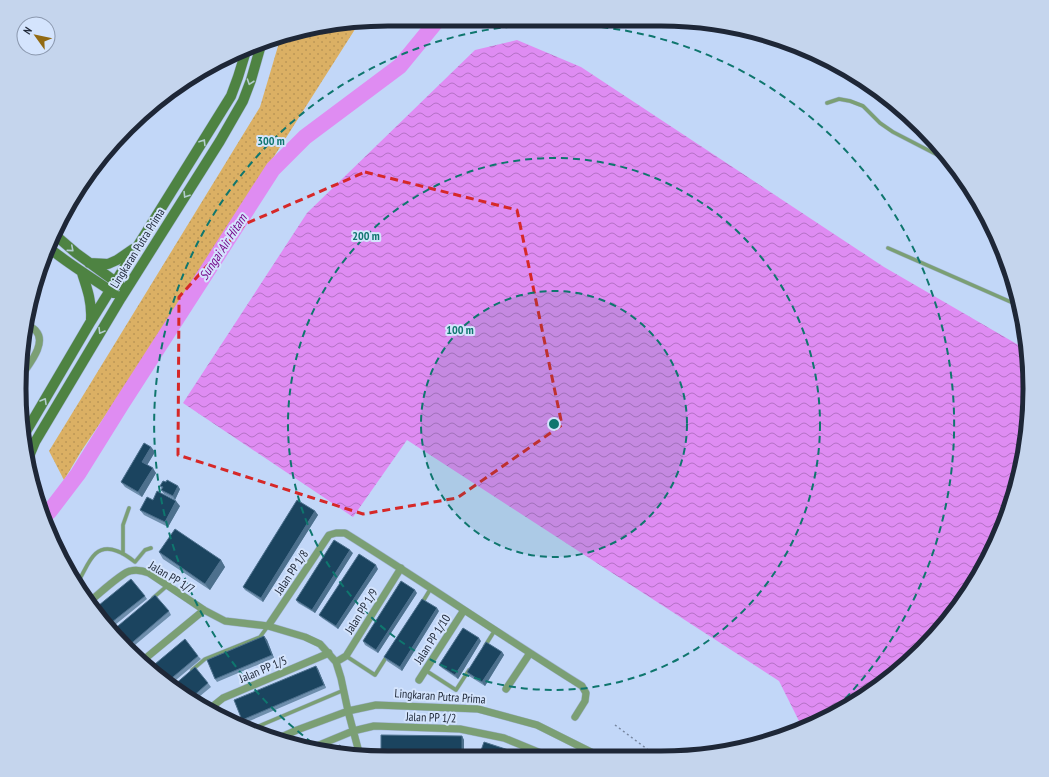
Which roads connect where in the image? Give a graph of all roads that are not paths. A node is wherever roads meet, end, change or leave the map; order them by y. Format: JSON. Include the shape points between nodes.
{"nodes":[{"id":1,"x":260,"y":50,"type":"edge"},
{"id":2,"x":244,"y":56,"type":"edge"},
{"id":3,"x":827,"y":103,"type":"dead end"},
{"id":4,"x":938,"y":155,"type":"edge"},
{"id":5,"x":59,"y":238,"type":"edge"},
{"id":6,"x":137,"y":246,"type":"junction"},
{"id":7,"x":888,"y":248,"type":"dead end"},
{"id":8,"x":54,"y":251,"type":"edge"},
{"id":9,"x":89,"y":263,"type":"junction"},
{"id":10,"x":82,"y":272,"type":"junction"},
{"id":11,"x":112,"y":286,"type":"junction"},
{"id":12,"x":123,"y":293,"type":"junction"},
{"id":13,"x":1013,"y":303,"type":"edge"},
{"id":14,"x":91,"y":321,"type":"junction"},
{"id":15,"x":31,"y":328,"type":"edge"},
{"id":16,"x":27,"y":367,"type":"edge"},
{"id":17,"x":28,"y":428,"type":"edge"},
{"id":18,"x":32,"y":450,"type":"edge"},
{"id":19,"x":129,"y":508,"type":"dead end"},
{"id":20,"x":151,"y":548,"type":"dead end"},
{"id":21,"x":123,"y":554,"type":"junction"},
{"id":22,"x":401,"y":568,"type":"junction"},
{"id":23,"x":80,"y":578,"type":"edge"},
{"id":24,"x":168,"y":585,"type":"junction"},
{"id":25,"x":432,"y":588,"type":"junction"},
{"id":26,"x":94,"y":599,"type":"edge"},
{"id":27,"x":151,"y":599,"type":"edge"},
{"id":28,"x":419,"y":608,"type":"edge"},
{"id":29,"x":204,"y":610,"type":"junction"},
{"id":30,"x":464,"y":610,"type":"junction"},
{"id":31,"x":268,"y":626,"type":"junction"},
{"id":32,"x":495,"y":630,"type":"junction"},
{"id":33,"x":482,"y":650,"type":"edge"},
{"id":34,"x":329,"y":653,"type":"junction"},
{"id":35,"x":530,"y":653,"type":"junction"},
{"id":36,"x":388,"y":655,"type":"edge"},
{"id":37,"x":346,"y":656,"type":"junction"},
{"id":38,"x":146,"y":658,"type":"edge"},
{"id":39,"x":336,"y":662,"type":"junction"},
{"id":40,"x":473,"y":664,"type":"edge"},
{"id":41,"x":425,"y":670,"type":"junction"},
{"id":42,"x":189,"y":673,"type":"edge"},
{"id":43,"x":419,"y":680,"type":"dead end"},
{"id":44,"x":506,"y":689,"type":"dead end"},
{"id":45,"x":344,"y":690,"type":"junction"},
{"id":46,"x":213,"y":706,"type":"edge"},
{"id":47,"x":348,"y":711,"type":"junction"},
{"id":48,"x":575,"y":717,"type":"dead end"},
{"id":49,"x":258,"y":726,"type":"edge"},
{"id":50,"x":353,"y":731,"type":"junction"},
{"id":51,"x":284,"y":736,"type":"edge"},
{"id":52,"x":321,"y":744,"type":"edge"},
{"id":53,"x":358,"y":749,"type":"edge"},
{"id":54,"x":536,"y":751,"type":"edge"},
{"id":55,"x":589,"y":751,"type":"edge"}],
"edges":[{"from":1,"to":12,"type":"main road","name":"Lingkaran Putra Prima","one_way":true,"via":[[243,101]]},
{"from":6,"to":2,"type":"main road","name":"Lingkaran Putra Prima","one_way":true,"via":[[231,96]]},
{"from":3,"to":4,"type":"lane","via":[[839,99],[863,106],[893,132]]},
{"from":5,"to":9,"type":"main road","one_way":true},
{"from":6,"to":9,"type":"main road","via":[[108,264]]},
{"from":6,"to":11,"type":"main road","name":"Lingkaran Putra Prima"},
{"from":7,"to":13,"type":"lane"},
{"from":8,"to":10,"type":"main road"},
{"from":9,"to":11,"type":"main road"},
{"from":10,"to":11,"type":"main road"},
{"from":10,"to":14,"type":"main road","via":[[92,308]]},
{"from":11,"to":12,"type":"main road"},
{"from":11,"to":14,"type":"main road","name":"Lingkaran Putra Prima"},
{"from":12,"to":18,"type":"main road","name":"Lingkaran Putra Prima","one_way":true},
{"from":17,"to":14,"type":"main road","name":"Lingkaran Putra Prima","one_way":true},
{"from":15,"to":16,"type":"street","via":[[40,339],[39,347]]},
{"from":19,"to":21,"type":"lane","via":[[124,525]]},
{"from":20,"to":21,"type":"lane","via":[[145,550],[136,562]]},
{"from":21,"to":23,"type":"lane","via":[[106,548],[98,551]]},
{"from":22,"to":25,"type":"street"},
{"from":22,"to":31,"type":"street","name":"Jalan PP 1/8","via":[[345,533],[329,535]]},
{"from":22,"to":37,"type":"street","name":"Jalan PP 1/9"},
{"from":24,"to":26,"type":"street","name":"Jalan PP 1/7","via":[[150,573],[131,570]]},
{"from":24,"to":27,"type":"lane"},
{"from":24,"to":29,"type":"street","name":"Jalan PP 1/7"},
{"from":25,"to":28,"type":"lane"},
{"from":25,"to":30,"type":"street"},
{"from":29,"to":31,"type":"street","name":"Jalan PP 1/7","via":[[225,621]]},
{"from":29,"to":38,"type":"street"},
{"from":30,"to":32,"type":"street"},
{"from":30,"to":41,"type":"street","name":"Jalan PP 1/10"},
{"from":31,"to":34,"type":"street","name":"Jalan PP 1/7","via":[[305,637],[320,644]]},
{"from":31,"to":42,"type":"lane","via":[[260,638],[206,660]]},
{"from":32,"to":33,"type":"lane"},
{"from":32,"to":35,"type":"street"},
{"from":34,"to":39,"type":"street","name":"Jalan PP 1/7"},
{"from":34,"to":46,"type":"street","name":"Jalan PP 1/5","via":[[223,698]]},
{"from":35,"to":44,"type":"street"},
{"from":35,"to":48,"type":"street","via":[[582,686],[586,693]]},
{"from":36,"to":37,"type":"lane","via":[[375,675]]},
{"from":37,"to":39,"type":"street","name":"Jalan PP 1/9"},
{"from":39,"to":45,"type":"street"},
{"from":40,"to":41,"type":"lane","via":[[456,690]]},
{"from":41,"to":43,"type":"street","name":"Jalan PP 1/10"},
{"from":45,"to":47,"type":"street"},
{"from":45,"to":49,"type":"lane"},
{"from":47,"to":50,"type":"street"},
{"from":47,"to":51,"type":"street","name":"Lingkaran Putra Prima"},
{"from":47,"to":55,"type":"street","name":"Lingkaran Putra Prima","via":[[376,705],[478,709],[537,725]]},
{"from":50,"to":52,"type":"street","name":"Jalan PP 1/2"},
{"from":50,"to":53,"type":"street"},
{"from":50,"to":54,"type":"street","name":"Jalan PP 1/2","via":[[374,726],[460,729],[504,738]]}]}
